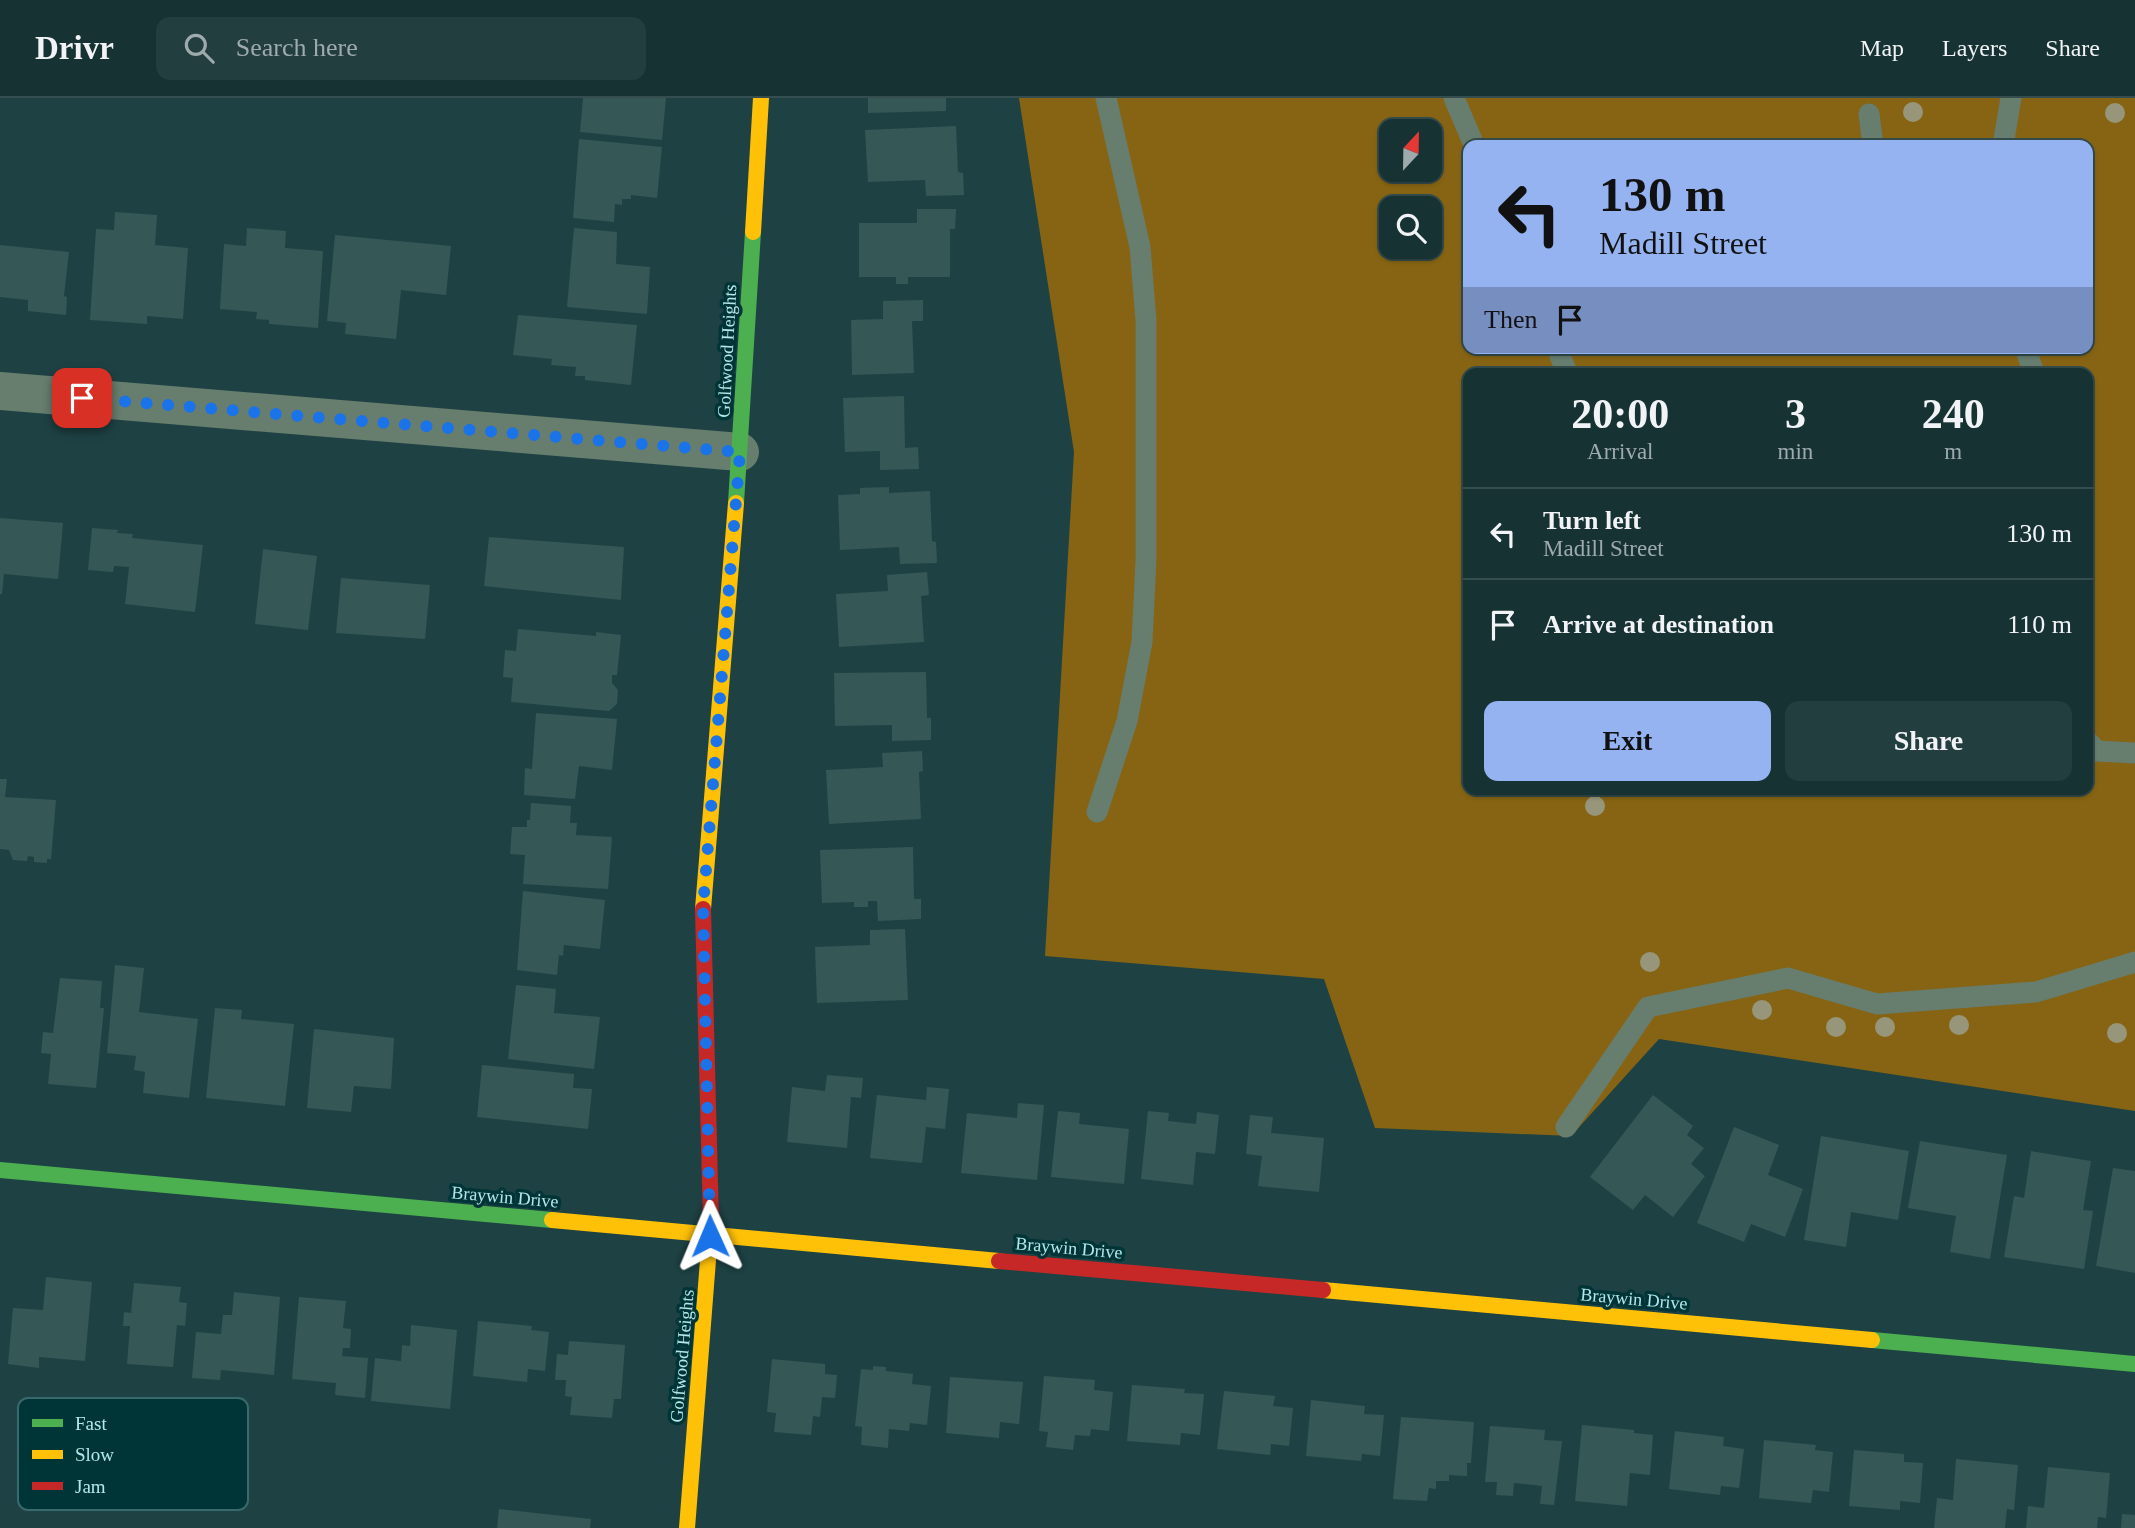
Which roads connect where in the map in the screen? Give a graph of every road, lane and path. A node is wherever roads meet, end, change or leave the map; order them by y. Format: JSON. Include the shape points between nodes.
{"nodes":[{"id":1,"x":761,"y":98,"type":"edge"},
{"id":2,"x":1106,"y":98,"type":"edge"},
{"id":3,"x":1454,"y":98,"type":"edge"},
{"id":4,"x":2011,"y":98,"type":"edge"},
{"id":5,"x":1869,"y":114,"type":"dead end"},
{"id":6,"x":1472,"y":140,"type":"edge"},
{"id":7,"x":1872,"y":140,"type":"edge"},
{"id":8,"x":2004,"y":140,"type":"edge"},
{"id":9,"x":0,"y":391,"type":"edge"},
{"id":10,"x":740,"y":452,"type":"junction"},
{"id":11,"x":2093,"y":747,"type":"edge"},
{"id":12,"x":2135,"y":753,"type":"edge"},
{"id":13,"x":1097,"y":812,"type":"dead end"},
{"id":14,"x":2135,"y":962,"type":"edge"},
{"id":15,"x":1566,"y":1128,"type":"dead end"},
{"id":16,"x":0,"y":1170,"type":"edge"},
{"id":17,"x":710,"y":1236,"type":"junction"},
{"id":18,"x":2135,"y":1364,"type":"edge"},
{"id":19,"x":687,"y":1528,"type":"edge"}],
"edges":[{"from":1,"to":10,"type":"street","name":"Golfwood Heights"},
{"from":2,"to":13,"type":"lane","via":[[1140,247],[1146,320],[1146,560],[1142,642],[1127,721]]},
{"from":3,"to":6,"type":"lane"},
{"from":4,"to":8,"type":"lane"},
{"from":5,"to":7,"type":"lane"},
{"from":9,"to":10,"type":"street"},
{"from":10,"to":17,"type":"street","name":"Golfwood Heights","via":[[703,907]]},
{"from":11,"to":12,"type":"lane"},
{"from":14,"to":15,"type":"lane","via":[[2036,992],[1877,1004],[1788,978],[1648,1007]]},
{"from":16,"to":17,"type":"street","name":"Braywin Drive"},
{"from":17,"to":18,"type":"street","name":"Braywin Drive"},
{"from":17,"to":19,"type":"street","name":"Golfwood Heights"}]}
